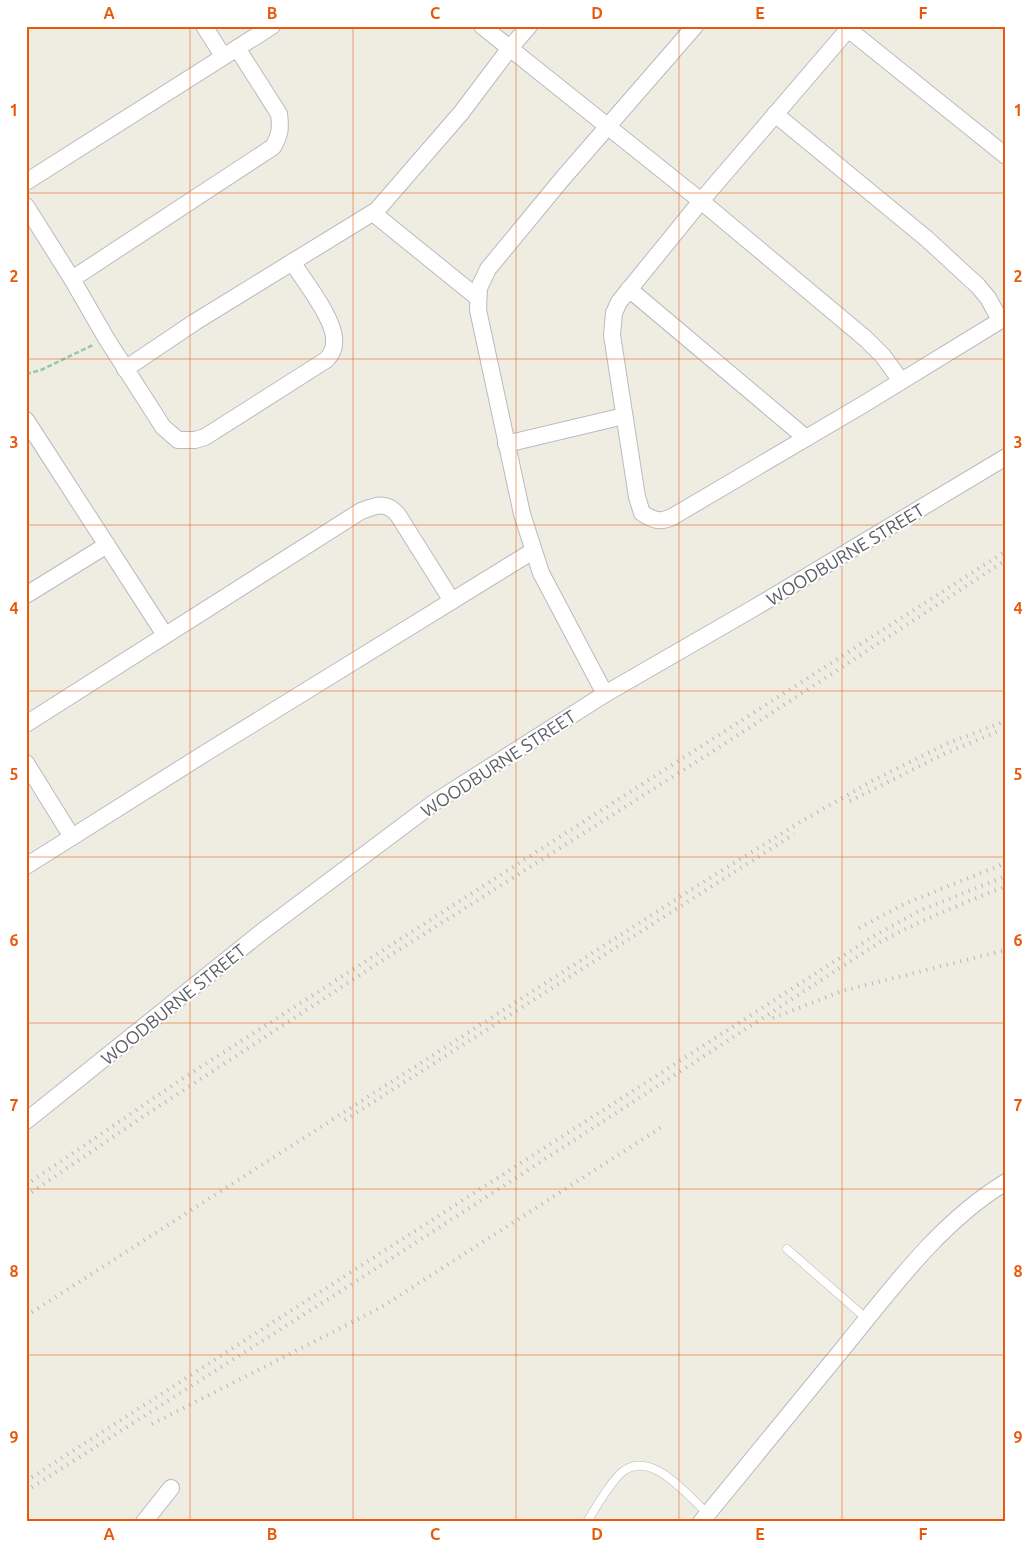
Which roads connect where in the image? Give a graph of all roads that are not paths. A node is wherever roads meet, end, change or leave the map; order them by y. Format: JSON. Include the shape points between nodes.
{"nodes":[{"id":1,"x":204,"y":26,"type":"edge"},
{"id":2,"x":272,"y":26,"type":"edge"},
{"id":3,"x":482,"y":26,"type":"edge"},
{"id":4,"x":529,"y":26,"type":"edge"},
{"id":5,"x":695,"y":26,"type":"edge"},
{"id":6,"x":850,"y":28,"type":"edge"},
{"id":7,"x":237,"y":48,"type":"junction"},
{"id":8,"x":510,"y":48,"type":"junction"},
{"id":9,"x":223,"y":56,"type":"junction"},
{"id":10,"x":775,"y":114,"type":"junction"},
{"id":11,"x":608,"y":126,"type":"junction"},
{"id":12,"x":1006,"y":156,"type":"edge"},
{"id":13,"x":26,"y":182,"type":"edge"},
{"id":14,"x":701,"y":200,"type":"junction"},
{"id":15,"x":26,"y":206,"type":"edge"},
{"id":16,"x":373,"y":213,"type":"junction"},
{"id":17,"x":292,"y":262,"type":"junction"},
{"id":18,"x":72,"y":279,"type":"junction"},
{"id":19,"x":630,"y":289,"type":"junction"},
{"id":20,"x":478,"y":298,"type":"junction"},
{"id":21,"x":1003,"y":319,"type":"edge"},
{"id":22,"x":125,"y":369,"type":"junction"},
{"id":23,"x":901,"y":381,"type":"junction"},
{"id":24,"x":624,"y":416,"type":"junction"},
{"id":25,"x":26,"y":420,"type":"edge"},
{"id":26,"x":806,"y":438,"type":"junction"},
{"id":27,"x":506,"y":444,"type":"junction"},
{"id":28,"x":1006,"y":457,"type":"edge"},
{"id":29,"x":107,"y":545,"type":"junction"},
{"id":30,"x":533,"y":552,"type":"junction"},
{"id":31,"x":26,"y":596,"type":"edge"},
{"id":32,"x":452,"y":601,"type":"junction"},
{"id":33,"x":165,"y":635,"type":"junction"},
{"id":34,"x":606,"y":694,"type":"junction"},
{"id":35,"x":26,"y":724,"type":"edge"},
{"id":36,"x":26,"y":763,"type":"edge"},
{"id":37,"x":72,"y":837,"type":"junction"},
{"id":38,"x":26,"y":866,"type":"edge"},
{"id":39,"x":26,"y":1121,"type":"edge"},
{"id":40,"x":1006,"y":1182,"type":"edge"},
{"id":41,"x":787,"y":1249,"type":"dead end"},
{"id":42,"x":867,"y":1319,"type":"junction"},
{"id":43,"x":171,"y":1488,"type":"dead end"},
{"id":44,"x":704,"y":1518,"type":"edge"},
{"id":45,"x":144,"y":1522,"type":"edge"},
{"id":46,"x":586,"y":1522,"type":"edge"}],
"edges":[{"from":1,"to":9,"type":"street"},
{"from":2,"to":7,"type":"street"},
{"from":3,"to":8,"type":"street"},
{"from":4,"to":8,"type":"street"},
{"from":5,"to":11,"type":"street"},
{"from":6,"to":10,"type":"street"},
{"from":6,"to":12,"type":"street"},
{"from":7,"to":9,"type":"street"},
{"from":7,"to":18,"type":"street","via":[[280,114],[279,137],[273,147]]},
{"from":8,"to":11,"type":"street"},
{"from":8,"to":16,"type":"street","via":[[461,113]]},
{"from":9,"to":13,"type":"street"},
{"from":10,"to":14,"type":"street"},
{"from":10,"to":21,"type":"street","via":[[927,239],[978,286]]},
{"from":11,"to":14,"type":"street"},
{"from":11,"to":20,"type":"street","via":[[488,269],[482,278]]},
{"from":14,"to":19,"type":"street"},
{"from":14,"to":23,"type":"street","via":[[866,339]]},
{"from":15,"to":18,"type":"street"},
{"from":16,"to":17,"type":"street"},
{"from":16,"to":20,"type":"street"},
{"from":17,"to":22,"type":"street"},
{"from":17,"to":22,"type":"street","via":[[335,337],[331,355],[326,360],[205,437],[195,440],[178,440],[163,427]]},
{"from":18,"to":22,"type":"street"},
{"from":19,"to":24,"type":"street","via":[[619,302],[612,324]]},
{"from":19,"to":26,"type":"street"},
{"from":20,"to":27,"type":"street"},
{"from":21,"to":23,"type":"street"},
{"from":23,"to":26,"type":"street"},
{"from":24,"to":26,"type":"street","via":[[642,513],[658,521],[672,517]]},
{"from":24,"to":27,"type":"street"},
{"from":25,"to":29,"type":"street"},
{"from":27,"to":30,"type":"street"},
{"from":28,"to":34,"type":"street","name":"WOODBURNE STREET"},
{"from":29,"to":31,"type":"street"},
{"from":29,"to":33,"type":"street"},
{"from":30,"to":32,"type":"street"},
{"from":30,"to":34,"type":"street","via":[[549,590]]},
{"from":32,"to":33,"type":"street","via":[[398,515],[392,508],[381,505],[361,511]]},
{"from":32,"to":37,"type":"street"},
{"from":33,"to":35,"type":"street"},
{"from":34,"to":39,"type":"street","name":"WOODBURNE STREET","via":[[435,802],[263,931]]},
{"from":36,"to":37,"type":"street"},
{"from":37,"to":38,"type":"street"},
{"from":40,"to":42,"type":"street","via":[[983,1196],[953,1222]]},
{"from":41,"to":42,"type":"lane"},
{"from":42,"to":44,"type":"street"},
{"from":43,"to":45,"type":"street"},
{"from":44,"to":46,"type":"lane","via":[[664,1474],[644,1465],[626,1469],[619,1475]]}]}
